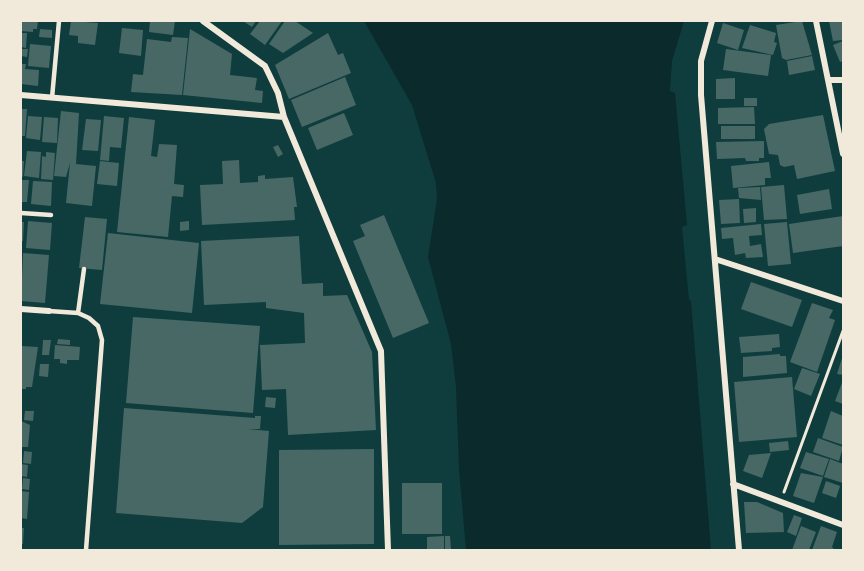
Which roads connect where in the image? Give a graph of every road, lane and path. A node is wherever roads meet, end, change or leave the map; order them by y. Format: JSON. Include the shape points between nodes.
{"nodes":[{"id":1,"x":59,"y":21,"type":"edge"},
{"id":2,"x":203,"y":21,"type":"edge"},
{"id":3,"x":712,"y":21,"type":"edge"},
{"id":4,"x":816,"y":21,"type":"edge"},
{"id":5,"x":828,"y":80,"type":"junction"},
{"id":6,"x":843,"y":80,"type":"edge"},
{"id":7,"x":21,"y":95,"type":"edge"},
{"id":8,"x":52,"y":98,"type":"junction"},
{"id":9,"x":285,"y":117,"type":"junction"},
{"id":10,"x":843,"y":154,"type":"edge"},
{"id":11,"x":21,"y":213,"type":"edge"},
{"id":12,"x":51,"y":215,"type":"dead end"},
{"id":13,"x":715,"y":259,"type":"junction"},
{"id":14,"x":84,"y":269,"type":"dead end"},
{"id":15,"x":843,"y":302,"type":"edge"},
{"id":16,"x":21,"y":309,"type":"edge"},
{"id":17,"x":49,"y":311,"type":"joint"},
{"id":18,"x":78,"y":313,"type":"junction"},
{"id":19,"x":843,"y":331,"type":"edge"},
{"id":20,"x":733,"y":484,"type":"junction"},
{"id":21,"x":780,"y":502,"type":"junction"},
{"id":22,"x":843,"y":525,"type":"edge"},
{"id":23,"x":86,"y":550,"type":"edge"},
{"id":24,"x":388,"y":550,"type":"edge"},
{"id":25,"x":739,"y":550,"type":"edge"}],
"edges":[{"from":1,"to":8,"type":"lane"},
{"from":2,"to":9,"type":"street","via":[[265,66]]},
{"from":3,"to":13,"type":"street","via":[[701,62],[701,95]]},
{"from":4,"to":5,"type":"street"},
{"from":5,"to":6,"type":"street"},
{"from":5,"to":10,"type":"street"},
{"from":7,"to":8,"type":"street"},
{"from":8,"to":9,"type":"street"},
{"from":9,"to":24,"type":"street","via":[[381,351]]},
{"from":11,"to":12,"type":"lane"},
{"from":13,"to":15,"type":"street"},
{"from":13,"to":20,"type":"street"},
{"from":14,"to":18,"type":"lane"},
{"from":16,"to":17,"type":"street"},
{"from":17,"to":18,"type":"lane"},
{"from":18,"to":23,"type":"lane","via":[[98,326],[102,340]]},
{"from":19,"to":21,"type":"path"},
{"from":20,"to":21,"type":"street"},
{"from":20,"to":25,"type":"street"},
{"from":21,"to":22,"type":"street"}]}
